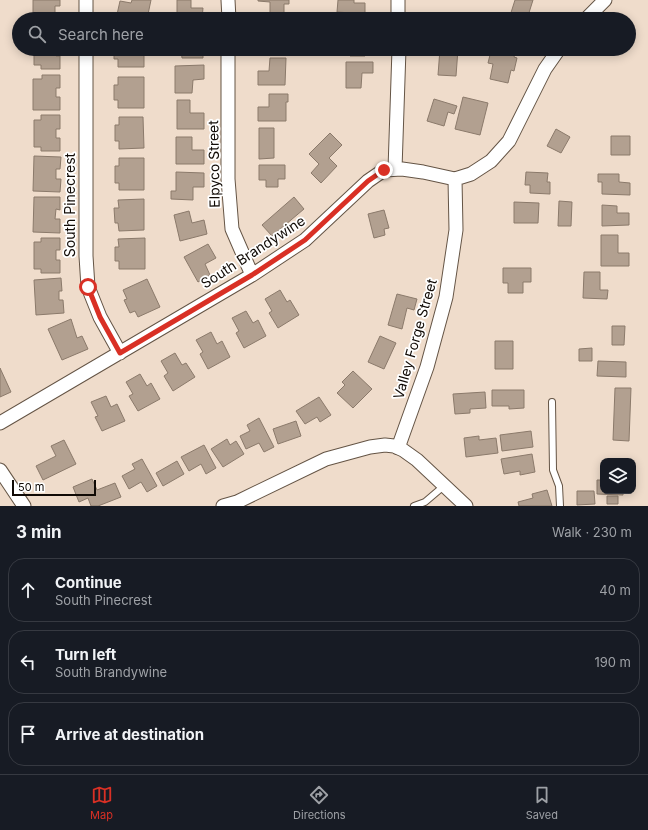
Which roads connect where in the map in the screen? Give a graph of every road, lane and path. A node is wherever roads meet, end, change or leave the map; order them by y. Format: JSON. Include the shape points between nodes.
{"nodes":[{"id":1,"x":86,"y":0,"type":"edge"},
{"id":2,"x":228,"y":0,"type":"edge"},
{"id":3,"x":398,"y":0,"type":"edge"},
{"id":4,"x":605,"y":0,"type":"edge"},
{"id":5,"x":86,"y":12,"type":"edge"},
{"id":6,"x":228,"y":12,"type":"edge"},
{"id":7,"x":398,"y":12,"type":"edge"},
{"id":8,"x":593,"y":12,"type":"edge"},
{"id":9,"x":86,"y":56,"type":"edge"},
{"id":10,"x":228,"y":56,"type":"edge"},
{"id":11,"x":399,"y":56,"type":"edge"},
{"id":12,"x":554,"y":56,"type":"edge"},
{"id":13,"x":395,"y":169,"type":"junction"},
{"id":14,"x":455,"y":179,"type":"junction"},
{"id":15,"x":252,"y":275,"type":"junction"},
{"id":16,"x":120,"y":353,"type":"junction"},
{"id":17,"x":552,"y":402,"type":"dead end"},
{"id":18,"x":0,"y":423,"type":"edge"},
{"id":19,"x":398,"y":448,"type":"junction"},
{"id":20,"x":0,"y":470,"type":"edge"},
{"id":21,"x":444,"y":485,"type":"junction"},
{"id":22,"x":24,"y":506,"type":"edge"},
{"id":23,"x":223,"y":506,"type":"edge"},
{"id":24,"x":414,"y":506,"type":"edge"},
{"id":25,"x":466,"y":506,"type":"edge"},
{"id":26,"x":560,"y":506,"type":"edge"}],
"edges":[{"from":1,"to":5,"type":"street"},
{"from":2,"to":6,"type":"street"},
{"from":3,"to":7,"type":"street"},
{"from":4,"to":8,"type":"street"},
{"from":9,"to":16,"type":"street","name":"South Pinecrest","via":[[88,287],[100,317]]},
{"from":10,"to":15,"type":"street","name":"Elpyco Street","via":[[228,179],[232,229]]},
{"from":11,"to":13,"type":"street"},
{"from":12,"to":14,"type":"street","via":[[544,69],[509,141],[491,161],[471,174]]},
{"from":13,"to":14,"type":"street"},
{"from":13,"to":15,"type":"street","name":"South Brandywine","via":[[384,170],[368,181],[305,240]]},
{"from":14,"to":19,"type":"street","name":"Valley Forge Street","via":[[456,230],[446,297],[427,367]]},
{"from":15,"to":16,"type":"street","name":"South Brandywine"},
{"from":16,"to":18,"type":"street","name":"South Brandywine"},
{"from":17,"to":26,"type":"lane","via":[[553,470],[559,486]]},
{"from":19,"to":21,"type":"street","via":[[417,460]]},
{"from":19,"to":23,"type":"street","via":[[370,447],[326,459],[237,502]]},
{"from":20,"to":22,"type":"street"},
{"from":21,"to":24,"type":"lane","via":[[425,502]]},
{"from":21,"to":25,"type":"street"}]}
